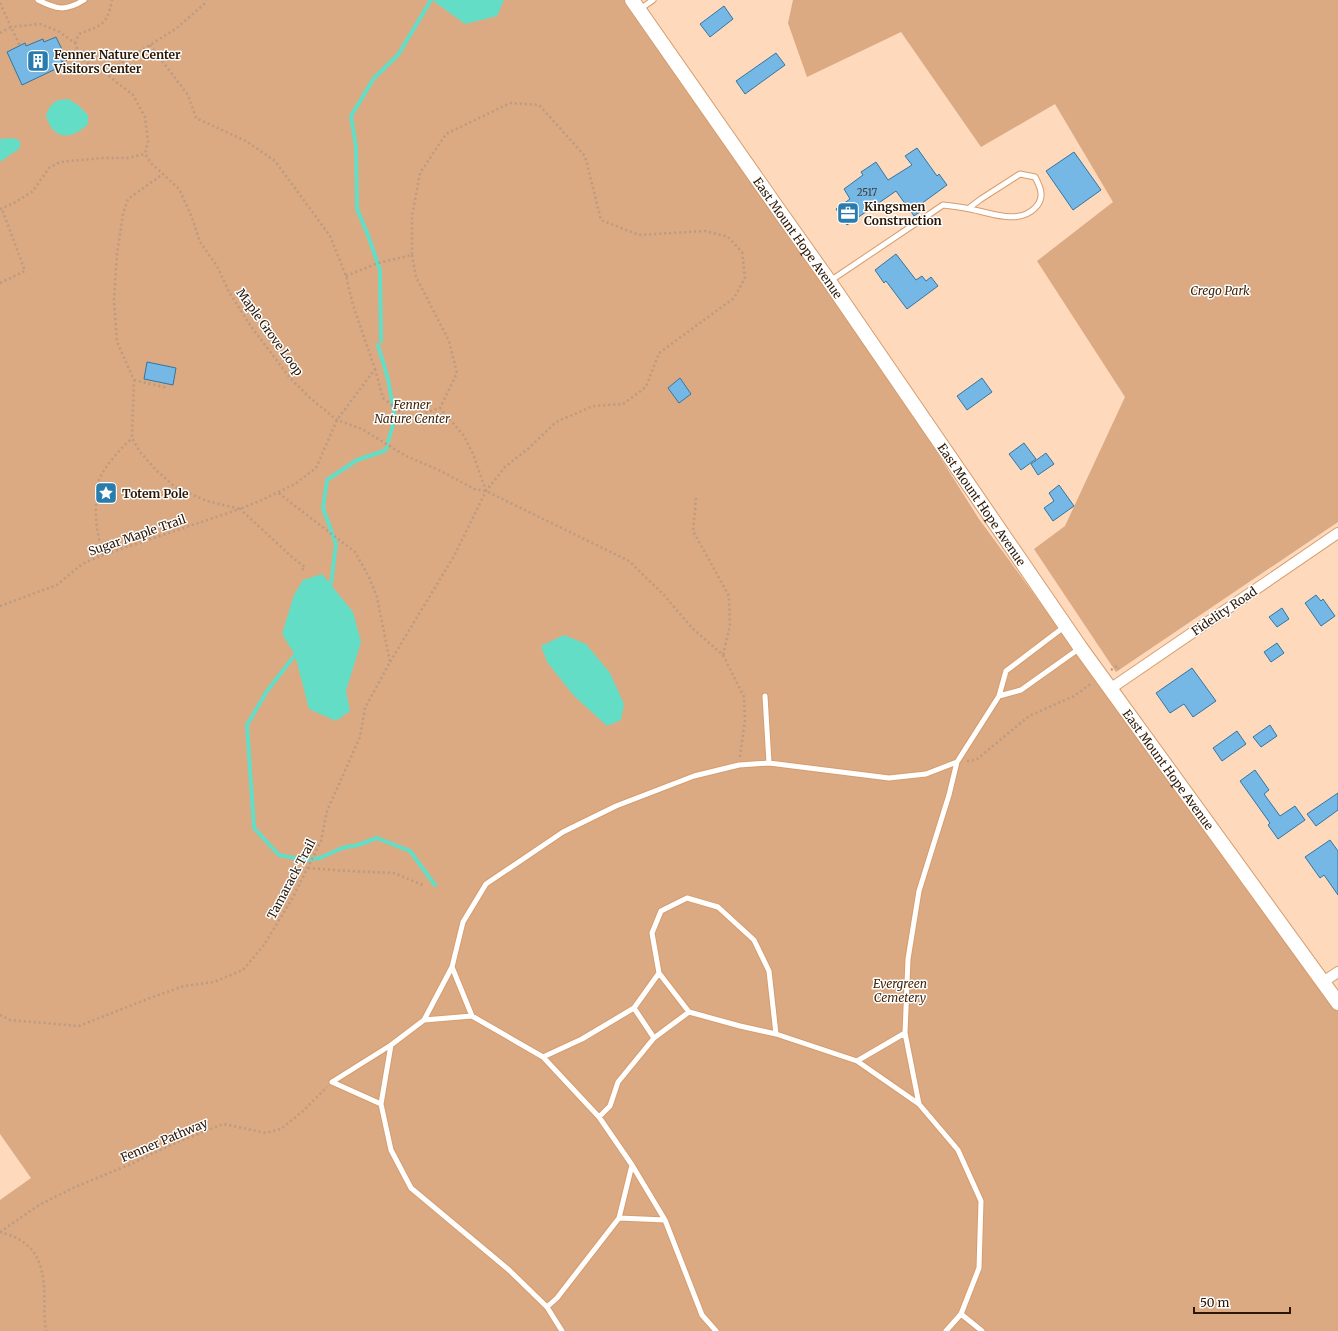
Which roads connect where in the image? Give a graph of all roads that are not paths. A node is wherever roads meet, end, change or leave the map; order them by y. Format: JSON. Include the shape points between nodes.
{"nodes":[{"id":1,"x":38,"y":0,"type":"edge"},
{"id":2,"x":84,"y":0,"type":"edge"},
{"id":3,"x":653,"y":0,"type":"edge"},
{"id":4,"x":636,"y":5,"type":"edge"},
{"id":5,"x":969,"y":208,"type":"junction"},
{"id":6,"x":829,"y":281,"type":"junction"},
{"id":7,"x":1338,"y":533,"type":"edge"},
{"id":8,"x":1065,"y":626,"type":"junction"},
{"id":9,"x":1080,"y":647,"type":"junction"},
{"id":10,"x":1110,"y":688,"type":"junction"},
{"id":11,"x":765,"y":696,"type":"dead end"},
{"id":12,"x":999,"y":696,"type":"junction"},
{"id":13,"x":957,"y":762,"type":"junction"},
{"id":14,"x":770,"y":763,"type":"junction"},
{"id":15,"x":452,"y":967,"type":"junction"},
{"id":16,"x":1338,"y":972,"type":"edge"},
{"id":17,"x":659,"y":973,"type":"junction"},
{"id":18,"x":1323,"y":982,"type":"junction"},
{"id":19,"x":1338,"y":1003,"type":"edge"},
{"id":20,"x":634,"y":1008,"type":"junction"},
{"id":21,"x":688,"y":1012,"type":"junction"},
{"id":22,"x":472,"y":1016,"type":"junction"},
{"id":23,"x":424,"y":1020,"type":"junction"},
{"id":24,"x":776,"y":1034,"type":"junction"},
{"id":25,"x":904,"y":1034,"type":"junction"},
{"id":26,"x":654,"y":1038,"type":"junction"},
{"id":27,"x":391,"y":1045,"type":"junction"},
{"id":28,"x":543,"y":1057,"type":"junction"},
{"id":29,"x":857,"y":1061,"type":"junction"},
{"id":30,"x":381,"y":1104,"type":"junction"},
{"id":31,"x":919,"y":1104,"type":"junction"},
{"id":32,"x":599,"y":1117,"type":"junction"},
{"id":33,"x":632,"y":1165,"type":"junction"},
{"id":34,"x":619,"y":1218,"type":"junction"},
{"id":35,"x":665,"y":1220,"type":"junction"},
{"id":36,"x":547,"y":1307,"type":"junction"},
{"id":37,"x":961,"y":1314,"type":"junction"},
{"id":38,"x":562,"y":1331,"type":"edge"},
{"id":39,"x":716,"y":1331,"type":"edge"},
{"id":40,"x":946,"y":1331,"type":"edge"},
{"id":41,"x":982,"y":1331,"type":"edge"}],
"edges":[{"from":1,"to":2,"type":"lane","via":[[54,8],[69,8]]},
{"from":3,"to":4,"type":"lane"},
{"from":4,"to":6,"type":"street","name":"East Mount Hope Avenue"},
{"from":5,"to":5,"type":"lane","via":[[1014,217],[1030,212],[1040,203],[1041,189],[1035,177],[1020,174]]},
{"from":5,"to":6,"type":"lane","via":[[942,205]]},
{"from":6,"to":8,"type":"street","name":"East Mount Hope Avenue"},
{"from":7,"to":10,"type":"street","name":"Fidelity Road"},
{"from":8,"to":9,"type":"street","name":"East Mount Hope Avenue"},
{"from":8,"to":12,"type":"lane","via":[[1006,671]]},
{"from":9,"to":10,"type":"street","name":"East Mount Hope Avenue"},
{"from":9,"to":12,"type":"lane","via":[[1021,690]]},
{"from":10,"to":18,"type":"street","name":"East Mount Hope Avenue"},
{"from":11,"to":14,"type":"lane"},
{"from":12,"to":13,"type":"lane"},
{"from":13,"to":14,"type":"lane","via":[[926,774],[888,778]]},
{"from":13,"to":25,"type":"lane","via":[[919,891],[908,959]]},
{"from":14,"to":15,"type":"lane","via":[[739,765],[694,776],[616,806],[563,832],[486,884],[462,922]]},
{"from":15,"to":22,"type":"lane"},
{"from":15,"to":23,"type":"lane"},
{"from":16,"to":18,"type":"street"},
{"from":17,"to":20,"type":"lane"},
{"from":17,"to":21,"type":"lane"},
{"from":17,"to":24,"type":"lane","via":[[652,933],[661,911],[687,898],[718,907],[754,940],[769,971]]},
{"from":18,"to":19,"type":"street","name":"East Mount Hope Avenue"},
{"from":20,"to":26,"type":"lane"},
{"from":20,"to":28,"type":"lane","via":[[582,1039]]},
{"from":21,"to":24,"type":"lane"},
{"from":21,"to":26,"type":"lane"},
{"from":22,"to":23,"type":"lane"},
{"from":22,"to":28,"type":"lane"},
{"from":23,"to":27,"type":"lane"},
{"from":24,"to":29,"type":"lane"},
{"from":25,"to":29,"type":"lane"},
{"from":25,"to":31,"type":"lane"},
{"from":26,"to":32,"type":"lane","via":[[618,1082],[610,1106]]},
{"from":27,"to":30,"type":"lane"},
{"from":27,"to":30,"type":"lane","via":[[332,1082]]},
{"from":28,"to":32,"type":"lane"},
{"from":29,"to":31,"type":"lane"},
{"from":30,"to":36,"type":"lane","via":[[391,1150],[411,1188],[509,1270]]},
{"from":31,"to":37,"type":"lane","via":[[958,1150],[981,1201],[979,1268]]},
{"from":32,"to":33,"type":"lane"},
{"from":33,"to":34,"type":"lane"},
{"from":33,"to":35,"type":"lane"},
{"from":34,"to":35,"type":"lane"},
{"from":34,"to":36,"type":"lane","via":[[557,1298]]},
{"from":35,"to":39,"type":"lane","via":[[702,1315]]},
{"from":36,"to":38,"type":"lane"},
{"from":37,"to":40,"type":"lane"},
{"from":37,"to":41,"type":"lane"}]}
